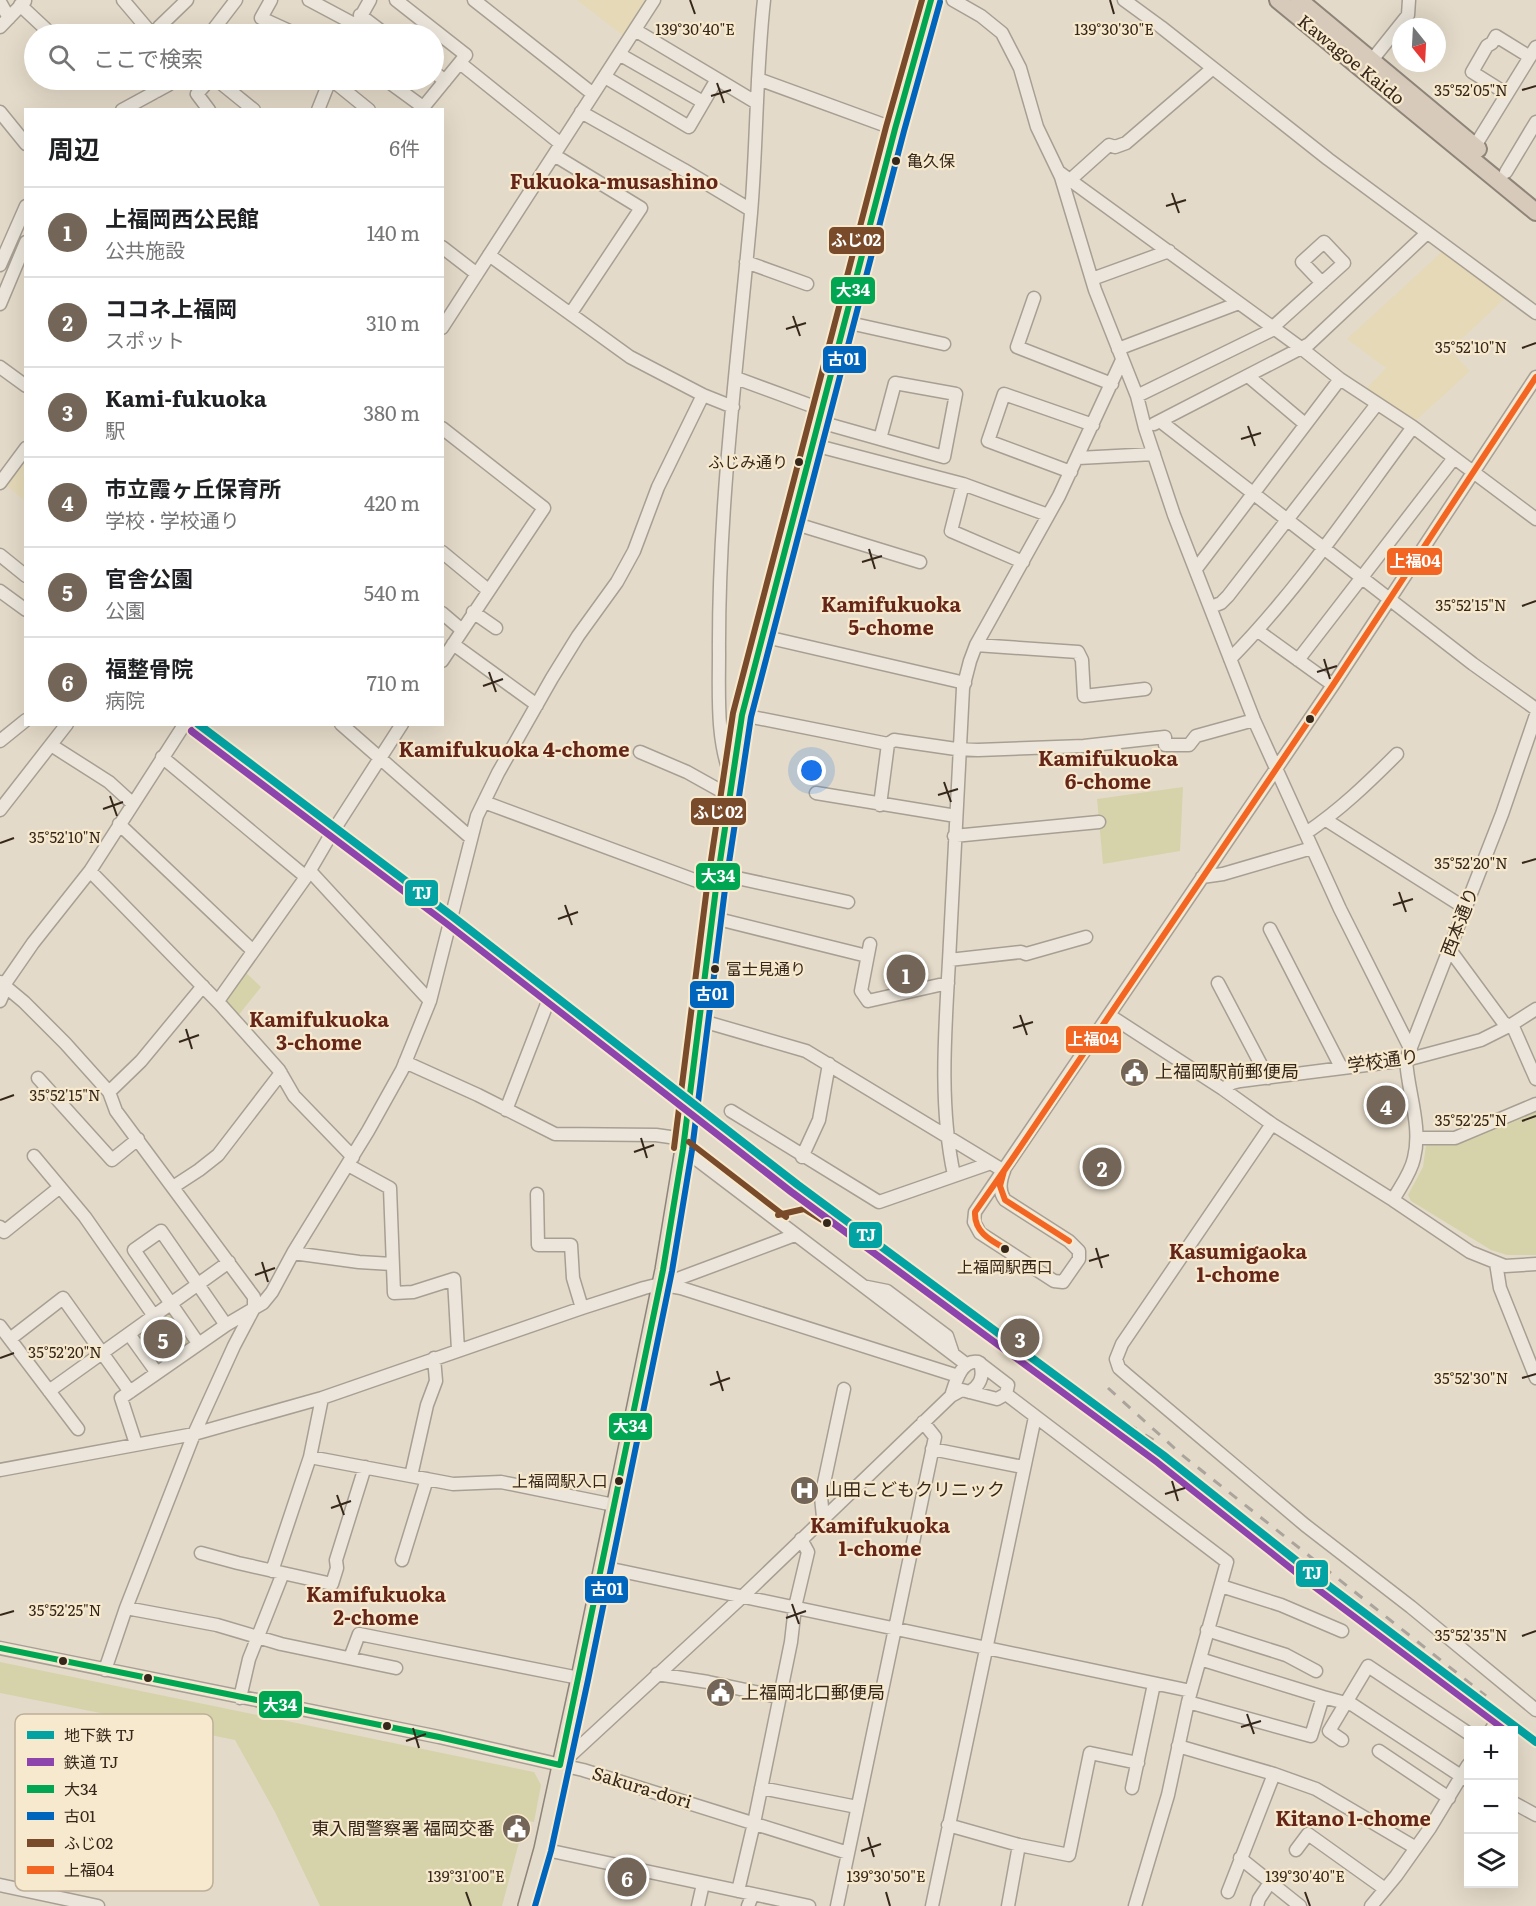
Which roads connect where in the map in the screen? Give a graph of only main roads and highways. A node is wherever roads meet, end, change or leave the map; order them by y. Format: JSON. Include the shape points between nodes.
{"nodes":[{"id":1,"x":931,"y":0,"type":"edge"},
{"id":2,"x":1278,"y":0,"type":"edge"},
{"id":3,"x":1299,"y":0,"type":"edge"},
{"id":4,"x":1536,"y":197,"type":"edge"},
{"id":5,"x":1536,"y":212,"type":"edge"},
{"id":6,"x":525,"y":1906,"type":"edge"}],
"edges":[{"from":1,"to":6,"type":"main road","via":[[742,715],[684,1144],[659,1285],[542,1850]]},
{"from":2,"to":5,"type":"highway","name":"Kawagoe Kaido"},
{"from":3,"to":4,"type":"highway","name":"Kawagoe Kaido"}]}
